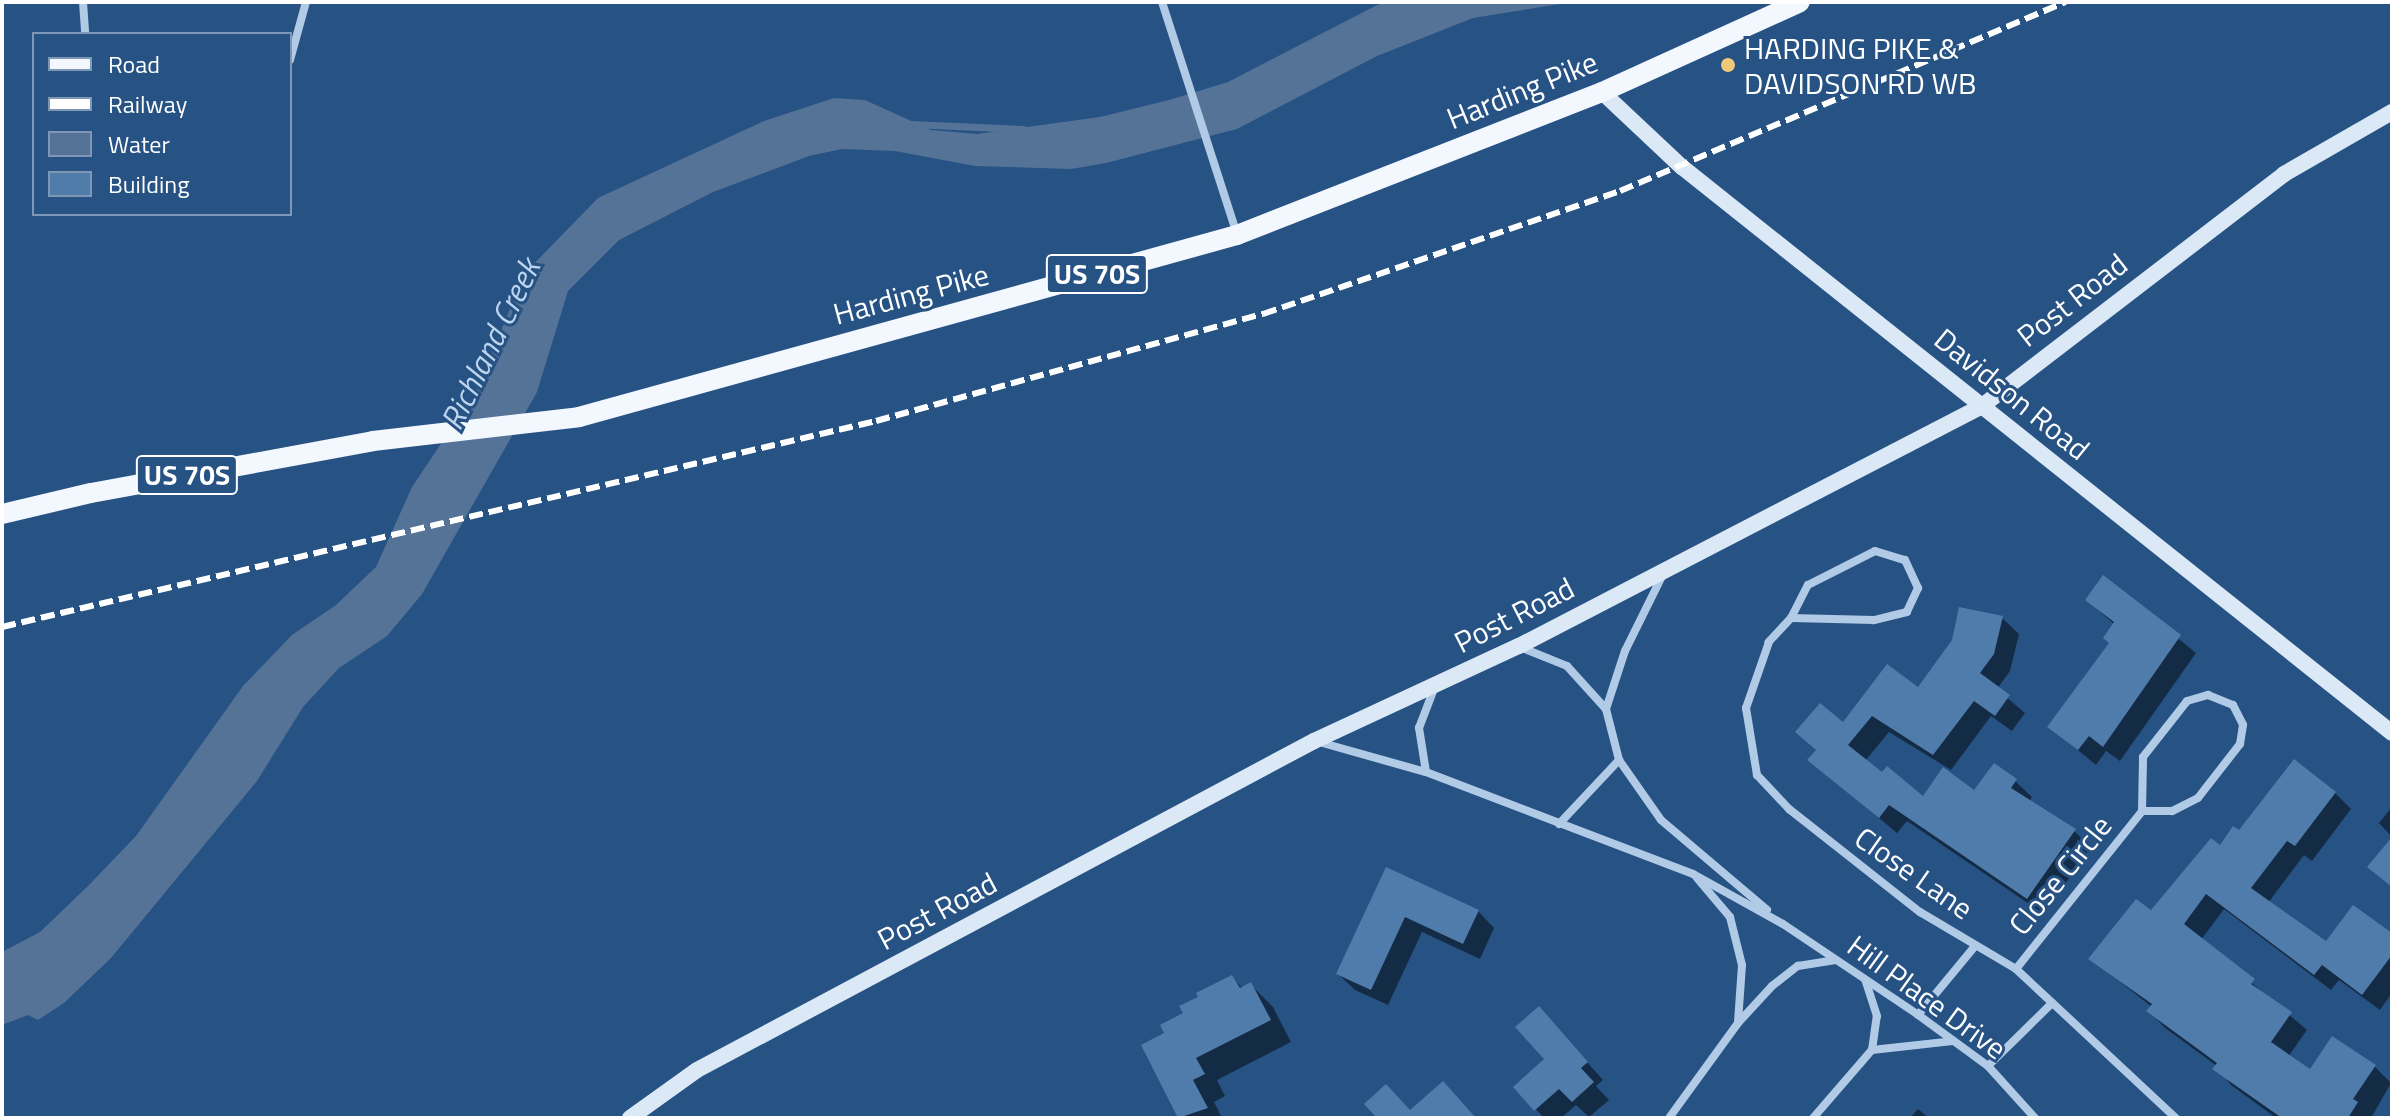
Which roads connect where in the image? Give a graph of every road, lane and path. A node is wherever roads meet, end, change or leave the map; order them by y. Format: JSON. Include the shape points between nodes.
{"nodes":[{"id":1,"x":83,"y":2,"type":"edge"},
{"id":2,"x":306,"y":2,"type":"edge"},
{"id":3,"x":1162,"y":2,"type":"edge"},
{"id":4,"x":1800,"y":2,"type":"edge"},
{"id":5,"x":85,"y":32,"type":"edge"},
{"id":6,"x":292,"y":53,"type":"edge"},
{"id":7,"x":1602,"y":92,"type":"junction"},
{"id":8,"x":2392,"y":112,"type":"edge"},
{"id":9,"x":1237,"y":235,"type":"junction"},
{"id":10,"x":1982,"y":406,"type":"junction"},
{"id":11,"x":2,"y":514,"type":"edge"},
{"id":12,"x":1667,"y":567,"type":"junction"},
{"id":13,"x":1791,"y":618,"type":"junction"},
{"id":14,"x":1519,"y":646,"type":"junction"},
{"id":15,"x":1435,"y":685,"type":"junction"},
{"id":16,"x":1606,"y":709,"type":"junction"},
{"id":17,"x":2392,"y":733,"type":"edge"},
{"id":18,"x":1314,"y":741,"type":"junction"},
{"id":19,"x":1619,"y":760,"type":"junction"},
{"id":20,"x":1426,"y":772,"type":"junction"},
{"id":21,"x":2142,"y":811,"type":"junction"},
{"id":22,"x":1559,"y":824,"type":"junction"},
{"id":23,"x":1693,"y":874,"type":"junction"},
{"id":24,"x":1783,"y":924,"type":"junction"},
{"id":25,"x":1975,"y":946,"type":"junction"},
{"id":26,"x":1836,"y":960,"type":"junction"},
{"id":27,"x":2016,"y":969,"type":"junction"},
{"id":28,"x":1864,"y":979,"type":"junction"},
{"id":29,"x":2052,"y":1003,"type":"junction"},
{"id":30,"x":1918,"y":1015,"type":"junction"},
{"id":31,"x":1738,"y":1023,"type":"junction"},
{"id":32,"x":1953,"y":1041,"type":"junction"},
{"id":33,"x":1872,"y":1050,"type":"junction"},
{"id":34,"x":1988,"y":1066,"type":"junction"},
{"id":35,"x":630,"y":1118,"type":"edge"},
{"id":36,"x":1669,"y":1118,"type":"edge"},
{"id":37,"x":1813,"y":1118,"type":"edge"},
{"id":38,"x":2035,"y":1118,"type":"edge"},
{"id":39,"x":2176,"y":1118,"type":"edge"}],
"edges":[{"from":1,"to":5,"type":"street"},
{"from":2,"to":6,"type":"street"},
{"from":3,"to":9,"type":"street"},
{"from":4,"to":7,"type":"main road","name":"Harding Pike","number":"US 70S"},
{"from":7,"to":9,"type":"main road","name":"Harding Pike","number":"US 70S"},
{"from":7,"to":10,"type":"street","name":"Davidson Road","via":[[1682,167]]},
{"from":8,"to":10,"type":"street","name":"Post Road","via":[[2284,174]]},
{"from":9,"to":11,"type":"main road","name":"Harding Pike","number":"US 70S","via":[[579,417],[373,441]]},
{"from":10,"to":12,"type":"street","name":"Post Road"},
{"from":10,"to":17,"type":"street","name":"Davidson Road"},
{"from":12,"to":14,"type":"street","name":"Post Road"},
{"from":12,"to":16,"type":"street","via":[[1625,651]]},
{"from":13,"to":13,"type":"street","name":"Close Lane","via":[[1874,620],[1907,612],[1918,588],[1905,560],[1875,551],[1808,585]]},
{"from":13,"to":25,"type":"street","name":"Close Lane","via":[[1769,642],[1746,708],[1757,775],[1831,843],[1920,912]]},
{"from":14,"to":15,"type":"street","name":"Post Road"},
{"from":14,"to":16,"type":"street","name":"Hill Place Drive","via":[[1567,666]]},
{"from":15,"to":18,"type":"street","name":"Post Road"},
{"from":15,"to":20,"type":"street","via":[[1419,728]]},
{"from":16,"to":19,"type":"street","name":"Hill Place Drive"},
{"from":18,"to":20,"type":"street","name":"Hill Place Drive"},
{"from":18,"to":35,"type":"street","name":"Post Road","via":[[697,1070]]},
{"from":19,"to":22,"type":"street"},
{"from":19,"to":24,"type":"street","name":"Hill Place Drive","via":[[1661,820]]},
{"from":20,"to":22,"type":"street","name":"Hill Place Drive"},
{"from":21,"to":21,"type":"street","name":"Close Circle","via":[[2172,811],[2198,798],[2240,744],[2243,725],[2233,705],[2208,695],[2187,701],[2143,757]]},
{"from":21,"to":27,"type":"street","name":"Close Circle"},
{"from":22,"to":23,"type":"street","name":"Hill Place Drive"},
{"from":23,"to":24,"type":"street","name":"Hill Place Drive"},
{"from":23,"to":31,"type":"street","via":[[1730,917],[1742,965]]},
{"from":24,"to":26,"type":"street","name":"Hill Place Drive"},
{"from":25,"to":27,"type":"street","name":"Close Lane"},
{"from":25,"to":30,"type":"street"},
{"from":26,"to":28,"type":"street","name":"Hill Place Drive"},
{"from":26,"to":31,"type":"street","via":[[1798,966]]},
{"from":27,"to":29,"type":"street","name":"Close Lane"},
{"from":28,"to":30,"type":"street","name":"Hill Place Drive"},
{"from":28,"to":33,"type":"street","via":[[1877,1016]]},
{"from":29,"to":34,"type":"street"},
{"from":29,"to":39,"type":"street","name":"Close Lane"},
{"from":30,"to":32,"type":"street","name":"Hill Place Drive"},
{"from":31,"to":36,"type":"street"},
{"from":32,"to":33,"type":"street"},
{"from":32,"to":34,"type":"street","name":"Hill Place Drive"},
{"from":33,"to":37,"type":"street"},
{"from":34,"to":38,"type":"street","name":"Hill Place Drive"}]}
